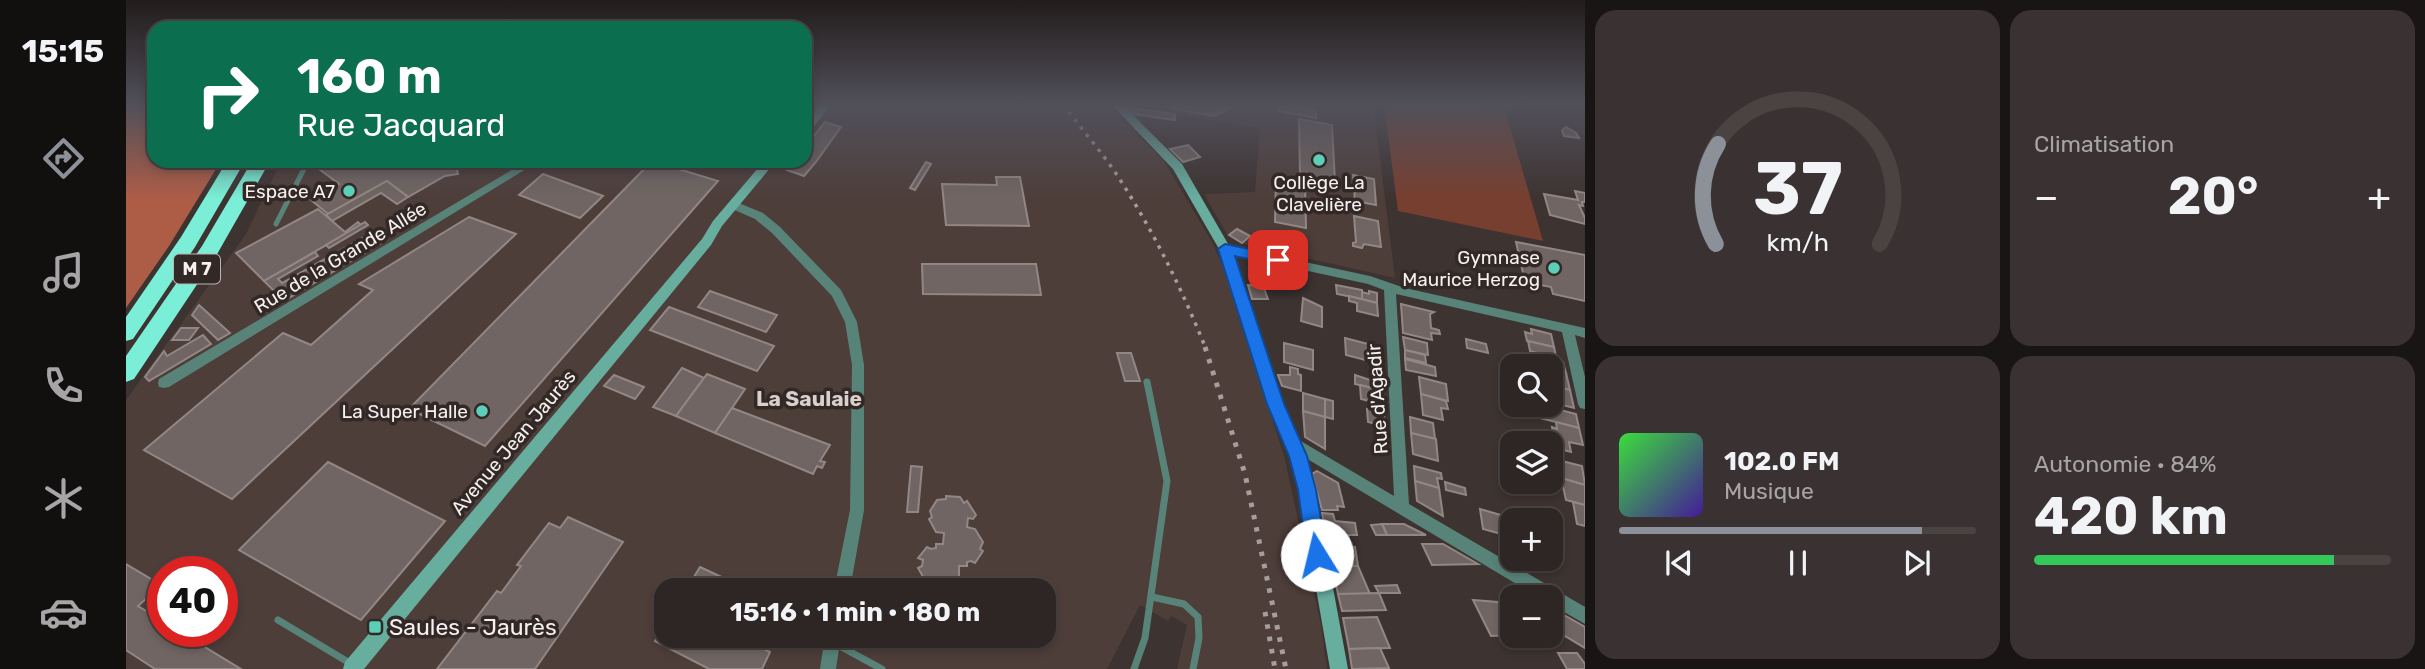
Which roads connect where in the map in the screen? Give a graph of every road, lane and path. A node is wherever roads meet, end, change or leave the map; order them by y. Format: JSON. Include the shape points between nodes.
{"nodes":[{"id":1,"x":1147,"y":135,"type":"edge"},
{"id":2,"x":232,"y":168,"type":"edge"},
{"id":3,"x":257,"y":168,"type":"edge"},
{"id":4,"x":304,"y":168,"type":"edge"},
{"id":5,"x":522,"y":168,"type":"edge"},
{"id":6,"x":765,"y":168,"type":"edge"},
{"id":7,"x":774,"y":168,"type":"edge"},
{"id":8,"x":738,"y":206,"type":"junction"},
{"id":9,"x":276,"y":224,"type":"dead end"},
{"id":10,"x":1225,"y":249,"type":"junction"},
{"id":11,"x":1390,"y":286,"type":"junction"},
{"id":12,"x":174,"y":305,"type":"junction"},
{"id":13,"x":1567,"y":329,"type":"junction"},
{"id":14,"x":126,"y":333,"type":"edge"},
{"id":15,"x":1585,"y":333,"type":"edge"},
{"id":16,"x":126,"y":373,"type":"edge"},
{"id":17,"x":1147,"y":382,"type":"dead end"},
{"id":18,"x":164,"y":383,"type":"dead end"},
{"id":19,"x":126,"y":384,"type":"edge"},
{"id":20,"x":1585,"y":404,"type":"edge"},
{"id":21,"x":1294,"y":444,"type":"junction"},
{"id":22,"x":1402,"y":508,"type":"junction"},
{"id":23,"x":844,"y":578,"type":"edge"},
{"id":24,"x":1152,"y":597,"type":"junction"},
{"id":25,"x":1585,"y":616,"type":"edge"},
{"id":26,"x":278,"y":620,"type":"dead end"},
{"id":27,"x":831,"y":648,"type":"edge"},
{"id":28,"x":849,"y":648,"type":"edge"},
{"id":29,"x":354,"y":667,"type":"edge"},
{"id":30,"x":828,"y":669,"type":"edge"},
{"id":31,"x":882,"y":669,"type":"edge"},
{"id":32,"x":1134,"y":669,"type":"edge"},
{"id":33,"x":1193,"y":669,"type":"edge"},
{"id":34,"x":1339,"y":669,"type":"edge"}],
"edges":[{"from":1,"to":10,"type":"main road","via":[[1178,167]]},
{"from":2,"to":14,"type":"highway","number":"M 7"},
{"from":3,"to":12,"type":"highway","number":"M 7"},
{"from":4,"to":9,"type":"lane"},
{"from":5,"to":18,"type":"street","name":"Rue de la Grande Allée"},
{"from":6,"to":8,"type":"main road","name":"Avenue Jean Jaurès"},
{"from":7,"to":8,"type":"main road","name":"Avenue Jean Jaurès"},
{"from":8,"to":23,"type":"street","via":[[764,219],[785,239],[837,293],[851,322],[858,365],[857,510]]},
{"from":8,"to":29,"type":"main road","name":"Avenue Jean Jaurès"},
{"from":10,"to":11,"type":"street"},
{"from":10,"to":21,"type":"main road","via":[[1276,404]]},
{"from":11,"to":13,"type":"street"},
{"from":11,"to":22,"type":"street","name":"Rue d'Agadir"},
{"from":12,"to":16,"type":"highway","number":"M 7"},
{"from":12,"to":19,"type":"highway"},
{"from":13,"to":15,"type":"street"},
{"from":13,"to":20,"type":"street"},
{"from":17,"to":24,"type":"lane","via":[[1167,481]]},
{"from":21,"to":22,"type":"street"},
{"from":21,"to":34,"type":"main road","via":[[1307,490]]},
{"from":22,"to":25,"type":"street"},
{"from":24,"to":32,"type":"lane"},
{"from":24,"to":33,"type":"lane","via":[[1175,600],[1195,610],[1200,618]]},
{"from":26,"to":29,"type":"lane"},
{"from":27,"to":30,"type":"street"},
{"from":28,"to":31,"type":"lane"}]}
